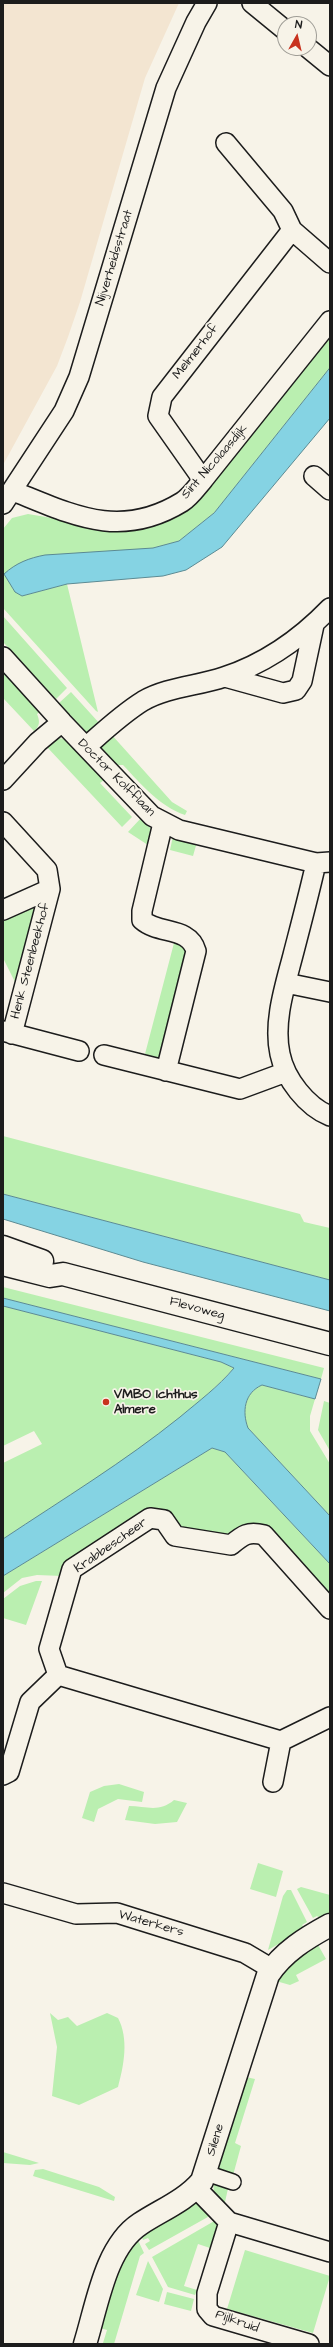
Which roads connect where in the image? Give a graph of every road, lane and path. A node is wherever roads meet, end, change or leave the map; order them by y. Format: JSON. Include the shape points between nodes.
{"nodes":[{"id":1,"x":207,"y":3,"type":"edge"},
{"id":2,"x":252,"y":3,"type":"edge"},
{"id":3,"x":277,"y":23,"type":"edge"},
{"id":4,"x":317,"y":55,"type":"edge"},
{"id":5,"x":330,"y":66,"type":"edge"},
{"id":6,"x":226,"y":143,"type":"dead end"},
{"id":7,"x":292,"y":230,"type":"junction"},
{"id":8,"x":330,"y":263,"type":"edge"},
{"id":9,"x":330,"y":321,"type":"edge"},
{"id":10,"x":314,"y":476,"type":"dead end"},
{"id":11,"x":203,"y":480,"type":"junction"},
{"id":12,"x":330,"y":490,"type":"edge"},
{"id":13,"x":8,"y":497,"type":"edge"},
{"id":14,"x":330,"y":608,"type":"edge"},
{"id":15,"x":314,"y":625,"type":"junction"},
{"id":16,"x":3,"y":657,"type":"edge"},
{"id":17,"x":225,"y":677,"type":"junction"},
{"id":18,"x":62,"y":722,"type":"junction"},
{"id":19,"x":86,"y":747,"type":"junction"},
{"id":20,"x":3,"y":780,"type":"edge"},
{"id":21,"x":3,"y":822,"type":"edge"},
{"id":22,"x":163,"y":823,"type":"junction"},
{"id":23,"x":323,"y":862,"type":"edge"},
{"id":24,"x":50,"y":889,"type":"junction"},
{"id":25,"x":3,"y":910,"type":"edge"},
{"id":26,"x":286,"y":982,"type":"junction"},
{"id":27,"x":330,"y":992,"type":"edge"},
{"id":28,"x":8,"y":1033,"type":"edge"},
{"id":29,"x":79,"y":1051,"type":"dead end"},
{"id":30,"x":104,"y":1055,"type":"dead end"},
{"id":31,"x":166,"y":1071,"type":"junction"},
{"id":32,"x":286,"y":1072,"type":"junction"},
{"id":33,"x":330,"y":1116,"type":"edge"},
{"id":34,"x":3,"y":1247,"type":"edge"},
{"id":35,"x":3,"y":1264,"type":"edge"},
{"id":36,"x":63,"y":1274,"type":"junction"},
{"id":37,"x":330,"y":1344,"type":"edge"},
{"id":38,"x":330,"y":1609,"type":"edge"},
{"id":39,"x":58,"y":1675,"type":"junction"},
{"id":40,"x":330,"y":1717,"type":"edge"},
{"id":41,"x":282,"y":1741,"type":"junction"},
{"id":42,"x":3,"y":1775,"type":"edge"},
{"id":43,"x":272,"y":1782,"type":"dead end"},
{"id":44,"x":3,"y":1893,"type":"edge"},
{"id":45,"x":330,"y":1925,"type":"edge"},
{"id":46,"x":272,"y":1969,"type":"junction"},
{"id":47,"x":201,"y":2181,"type":"junction"},
{"id":48,"x":233,"y":2182,"type":"dead end"},
{"id":49,"x":229,"y":2222,"type":"junction"},
{"id":50,"x":330,"y":2252,"type":"edge"},
{"id":51,"x":85,"y":2344,"type":"edge"},
{"id":52,"x":309,"y":2344,"type":"edge"}],
"edges":[{"from":1,"to":13,"type":"street","name":"Nijverheidsstraat","via":[[166,88],[79,377],[64,411]]},
{"from":2,"to":3,"type":"street"},
{"from":4,"to":5,"type":"street"},
{"from":6,"to":7,"type":"street","via":[[283,211]]},
{"from":7,"to":8,"type":"street"},
{"from":7,"to":11,"type":"street","name":"Melmerhof","via":[[162,397],[158,416]]},
{"from":9,"to":11,"type":"street","name":"Sint Nicolaasdijk"},
{"from":10,"to":12,"type":"street"},
{"from":11,"to":13,"type":"street","name":"Sint Nicolaasdijk","via":[[182,502],[144,519],[113,523],[77,517]]},
{"from":14,"to":15,"type":"street"},
{"from":15,"to":17,"type":"street","via":[[275,653]]},
{"from":15,"to":17,"type":"street","via":[[302,681],[296,690],[283,693]]},
{"from":16,"to":18,"type":"street","name":"Doctor Kolfflaan"},
{"from":17,"to":19,"type":"street","via":[[144,701]]},
{"from":18,"to":19,"type":"street","name":"Doctor Kolfflaan"},
{"from":18,"to":20,"type":"street","via":[[38,742]]},
{"from":19,"to":22,"type":"street","name":"Doctor Kolfflaan","via":[[152,816]]},
{"from":21,"to":24,"type":"street","name":"Henk Steenbeekhof","via":[[47,870]]},
{"from":22,"to":23,"type":"street","name":"Doctor Kolfflaan","via":[[178,830]]},
{"from":22,"to":31,"type":"street","via":[[142,920],[148,926],[189,937],[196,951]]},
{"from":23,"to":26,"type":"street"},
{"from":24,"to":25,"type":"street","name":"Henk Steenbeekhof"},
{"from":24,"to":28,"type":"street","name":"Henk Steenbeekhof"},
{"from":26,"to":27,"type":"street"},
{"from":26,"to":32,"type":"street","via":[[278,1022],[280,1054]]},
{"from":28,"to":29,"type":"street","name":"Henk Steenbeekhof"},
{"from":30,"to":31,"type":"street"},
{"from":31,"to":32,"type":"street","via":[[240,1089]]},
{"from":32,"to":33,"type":"street","via":[[296,1088],[320,1112]]},
{"from":34,"to":36,"type":"street","name":"Flevoweg","via":[[53,1265]]},
{"from":35,"to":36,"type":"street","name":"Flevoweg","via":[[50,1276]]},
{"from":36,"to":37,"type":"street","name":"Flevoweg"},
{"from":38,"to":39,"type":"street","name":"Krabbescheer","via":[[264,1535],[253,1532],[244,1534],[231,1545],[175,1536],[164,1520],[150,1518],[72,1570],[49,1649]]},
{"from":39,"to":41,"type":"street"},
{"from":39,"to":42,"type":"street","via":[[30,1702],[9,1772]]},
{"from":40,"to":41,"type":"street"},
{"from":41,"to":43,"type":"street"},
{"from":44,"to":46,"type":"street","name":"Waterkers","via":[[76,1914],[117,1913],[245,1953]]},
{"from":45,"to":46,"type":"street","name":"Silene","via":[[292,1948]]},
{"from":46,"to":47,"type":"street","name":"Silene","via":[[264,1982]]},
{"from":47,"to":48,"type":"street"},
{"from":47,"to":49,"type":"street"},
{"from":47,"to":51,"type":"street","via":[[182,2200],[140,2224],[121,2241],[110,2261]]},
{"from":49,"to":50,"type":"street"},
{"from":49,"to":52,"type":"street","name":"Pijlkruid","via":[[207,2293],[207,2309],[213,2316]]}]}
